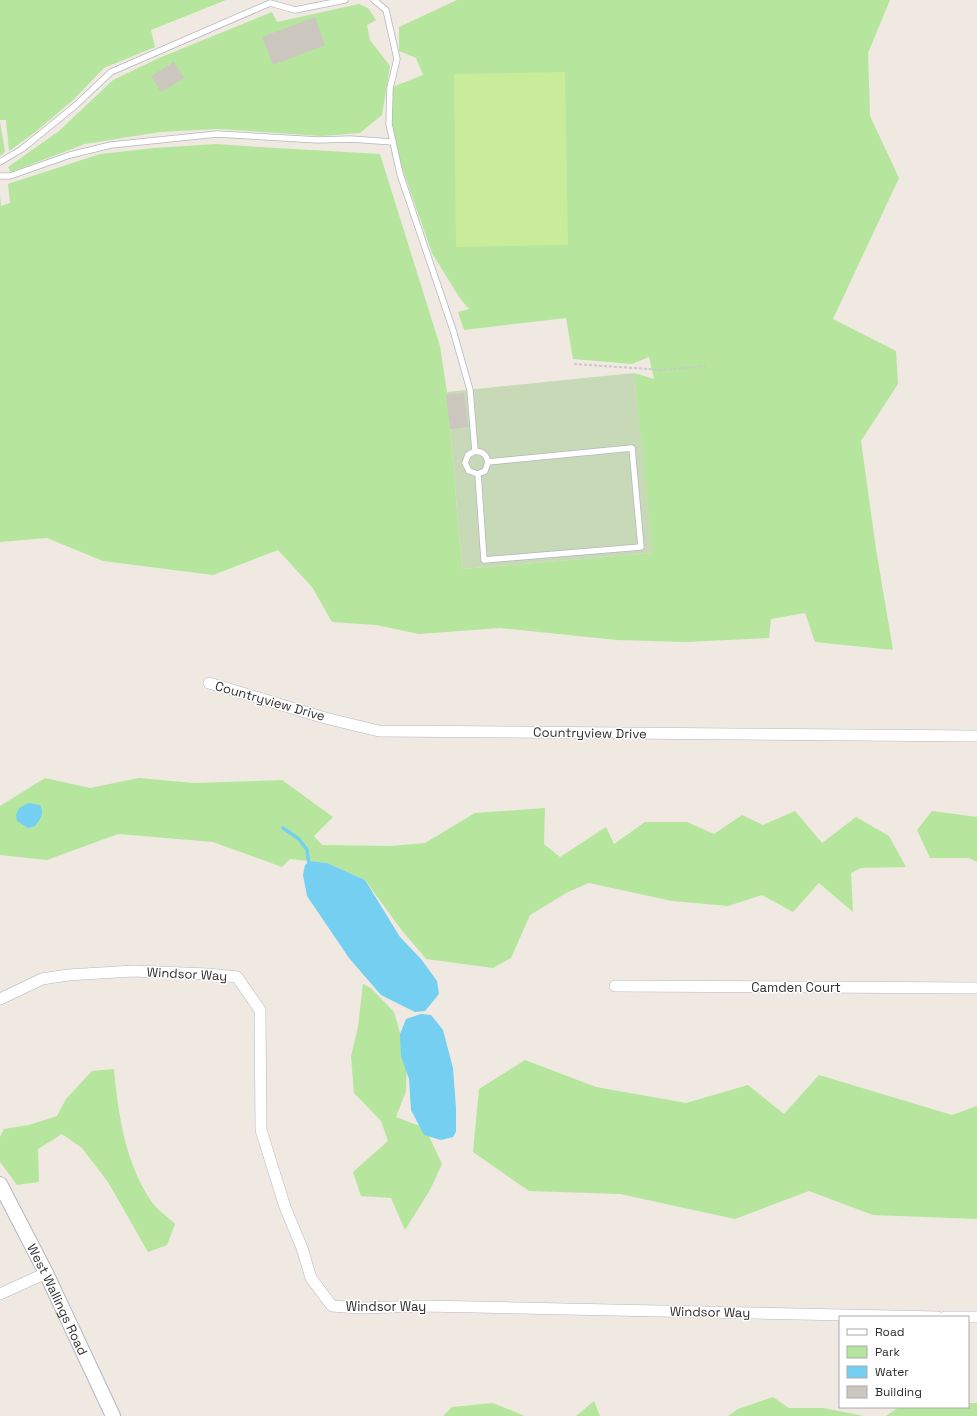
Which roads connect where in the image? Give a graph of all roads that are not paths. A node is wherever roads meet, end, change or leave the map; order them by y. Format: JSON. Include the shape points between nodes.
{"nodes":[{"id":1,"x":345,"y":0,"type":"edge"},
{"id":2,"x":374,"y":0,"type":"edge"},
{"id":3,"x":393,"y":142,"type":"junction"},
{"id":4,"x":0,"y":162,"type":"edge"},
{"id":5,"x":0,"y":176,"type":"edge"},
{"id":6,"x":475,"y":451,"type":"junction"},
{"id":7,"x":488,"y":462,"type":"junction"},
{"id":8,"x":478,"y":474,"type":"junction"},
{"id":9,"x":209,"y":683,"type":"dead end"},
{"id":10,"x":977,"y":736,"type":"edge"},
{"id":11,"x":615,"y":986,"type":"dead end"},
{"id":12,"x":977,"y":988,"type":"edge"},
{"id":13,"x":0,"y":1000,"type":"edge"},
{"id":14,"x":0,"y":1184,"type":"edge"},
{"id":15,"x":46,"y":1273,"type":"junction"},
{"id":16,"x":0,"y":1294,"type":"edge"},
{"id":17,"x":891,"y":1316,"type":"edge"},
{"id":18,"x":113,"y":1416,"type":"edge"}],
"edges":[{"from":1,"to":4,"type":"lane","via":[[294,10],[270,3],[111,72],[76,105],[22,149]]},
{"from":2,"to":3,"type":"lane","via":[[386,10],[397,59],[390,88],[389,124]]},
{"from":3,"to":5,"type":"lane","via":[[216,134],[111,145],[70,155],[10,176]]},
{"from":3,"to":6,"type":"lane","via":[[400,174],[453,330],[470,390]]},
{"from":6,"to":7,"type":"lane","via":[[485,454]]},
{"from":6,"to":8,"type":"lane","via":[[468,455],[465,463],[469,471]]},
{"from":7,"to":8,"type":"lane","via":[[485,470]]},
{"from":7,"to":8,"type":"lane","via":[[632,448],[641,547],[484,560]]},
{"from":9,"to":10,"type":"street","name":"Countryview Drive","via":[[325,718],[379,731]]},
{"from":11,"to":12,"type":"street","name":"Camden Court"},
{"from":13,"to":17,"type":"street","name":"Windsor Way","via":[[42,979],[68,975],[133,971],[238,977],[260,1010],[261,1130],[311,1278],[332,1306]]},
{"from":14,"to":15,"type":"street","name":"West Wallings Road"},
{"from":15,"to":16,"type":"street"},
{"from":15,"to":18,"type":"street","name":"West Wallings Road"}]}
